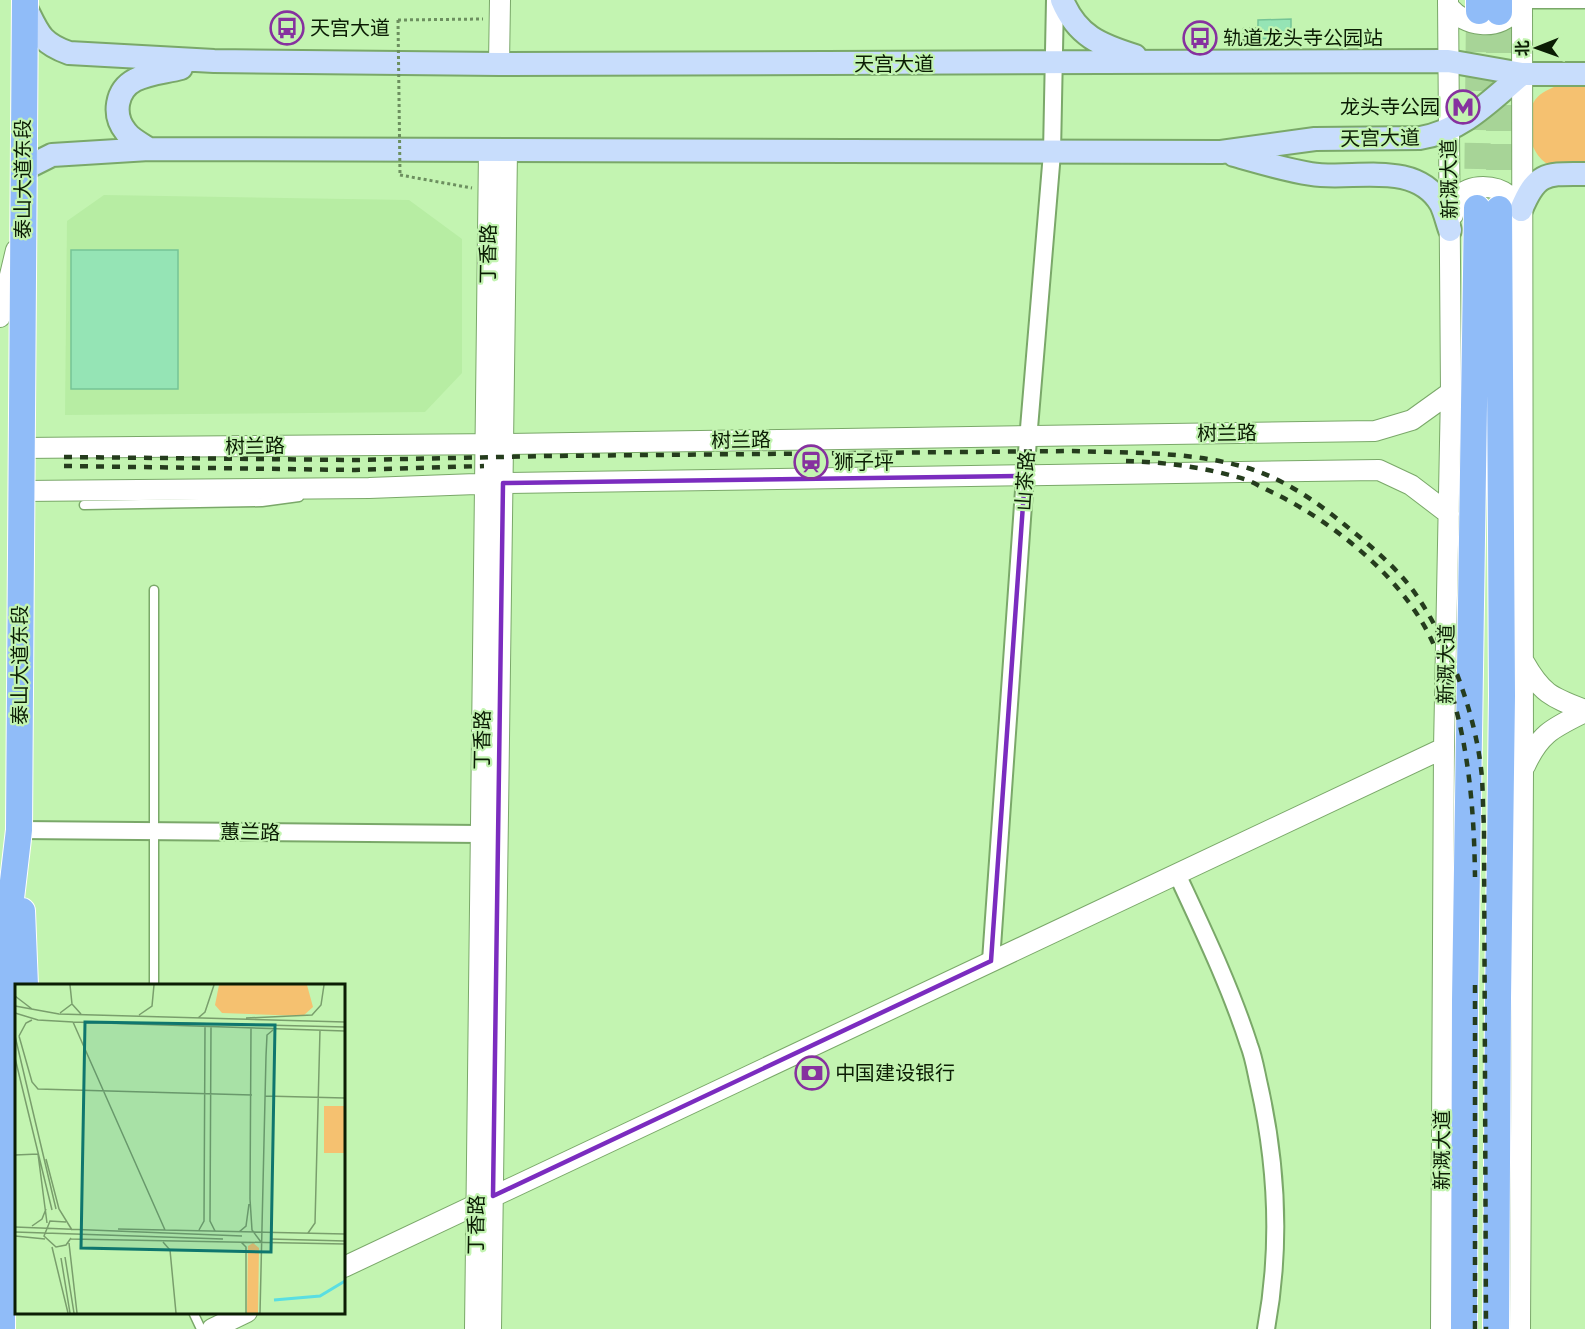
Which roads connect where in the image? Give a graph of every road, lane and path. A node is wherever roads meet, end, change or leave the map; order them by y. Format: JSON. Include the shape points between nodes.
{"nodes":[{"id":1,"x":1055,"y":0,"type":"edge"},
{"id":2,"x":1062,"y":0,"type":"edge"},
{"id":3,"x":25,"y":3,"type":"edge"},
{"id":4,"x":1448,"y":3,"type":"edge"},
{"id":5,"x":1585,"y":4,"type":"edge"},
{"id":6,"x":1500,"y":5,"type":"edge"},
{"id":7,"x":500,"y":9,"type":"edge"},
{"id":8,"x":1258,"y":29,"type":"dead end"},
{"id":9,"x":1244,"y":42,"type":"dead end"},
{"id":10,"x":1448,"y":61,"type":"junction"},
{"id":11,"x":214,"y":62,"type":"junction"},
{"id":12,"x":1156,"y":63,"type":"junction"},
{"id":13,"x":499,"y":64,"type":"junction"},
{"id":14,"x":1054,"y":64,"type":"junction"},
{"id":15,"x":1522,"y":74,"type":"junction"},
{"id":16,"x":1585,"y":74,"type":"edge"},
{"id":17,"x":1449,"y":131,"type":"junction"},
{"id":18,"x":149,"y":149,"type":"junction"},
{"id":19,"x":498,"y":150,"type":"junction"},
{"id":20,"x":1221,"y":152,"type":"junction"},
{"id":21,"x":1052,"y":153,"type":"junction"},
{"id":22,"x":24,"y":169,"type":"junction"},
{"id":23,"x":1585,"y":174,"type":"edge"},
{"id":24,"x":489,"y":190,"type":"junction"},
{"id":25,"x":1499,"y":209,"type":"junction"},
{"id":26,"x":23,"y":223,"type":"junction"},
{"id":27,"x":1450,"y":230,"type":"junction"},
{"id":28,"x":0,"y":317,"type":"edge"},
{"id":29,"x":1450,"y":392,"type":"junction"},
{"id":30,"x":1028,"y":435,"type":"junction"},
{"id":31,"x":494,"y":444,"type":"junction"},
{"id":32,"x":21,"y":448,"type":"junction"},
{"id":33,"x":1025,"y":476,"type":"junction"},
{"id":34,"x":494,"y":483,"type":"junction"},
{"id":35,"x":369,"y":488,"type":"junction"},
{"id":36,"x":21,"y":490,"type":"junction"},
{"id":37,"x":84,"y":505,"type":"dead end"},
{"id":38,"x":1449,"y":513,"type":"junction"},
{"id":39,"x":154,"y":590,"type":"dead end"},
{"id":40,"x":1523,"y":661,"type":"junction"},
{"id":41,"x":1585,"y":711,"type":"edge"},
{"id":42,"x":1444,"y":748,"type":"junction"},
{"id":43,"x":1523,"y":769,"type":"junction"},
{"id":44,"x":19,"y":830,"type":"junction"},
{"id":45,"x":154,"y":831,"type":"junction"},
{"id":46,"x":481,"y":834,"type":"junction"},
{"id":47,"x":1177,"y":874,"type":"junction"},
{"id":48,"x":991,"y":961,"type":"junction"},
{"id":49,"x":25,"y":984,"type":"edge"},
{"id":50,"x":154,"y":984,"type":"edge"},
{"id":51,"x":485,"y":1200,"type":"junction"},
{"id":52,"x":345,"y":1267,"type":"edge"},
{"id":53,"x":1520,"y":1297,"type":"junction"},
{"id":54,"x":1441,"y":1300,"type":"junction"},
{"id":55,"x":19,"y":1314,"type":"edge"},
{"id":56,"x":194,"y":1314,"type":"edge"},
{"id":57,"x":243,"y":1314,"type":"edge"},
{"id":58,"x":2,"y":1329,"type":"edge"},
{"id":59,"x":16,"y":1329,"type":"edge"},
{"id":60,"x":201,"y":1329,"type":"edge"},
{"id":61,"x":212,"y":1329,"type":"edge"},
{"id":62,"x":475,"y":1329,"type":"edge"},
{"id":63,"x":491,"y":1329,"type":"edge"},
{"id":64,"x":1266,"y":1329,"type":"edge"},
{"id":65,"x":1441,"y":1329,"type":"edge"},
{"id":66,"x":1464,"y":1329,"type":"edge"},
{"id":67,"x":1497,"y":1329,"type":"edge"},
{"id":68,"x":1520,"y":1329,"type":"edge"}],
"edges":[{"from":1,"to":14,"type":"street","name":"山茶路"},
{"from":2,"to":12,"type":"main road","via":[[1072,21],[1096,42]]},
{"from":3,"to":11,"type":"main road","name":"天宫大道","via":[[44,40],[69,53]]},
{"from":3,"to":22,"type":"main road","name":"泰山大道东段"},
{"from":4,"to":6,"type":"street","via":[[1457,16],[1472,23],[1494,24],[1510,16]]},
{"from":4,"to":10,"type":"street","name":"新溉大道"},
{"from":5,"to":6,"type":"lane"},
{"from":6,"to":15,"type":"street","name":"新溉大道"},
{"from":7,"to":13,"type":"street"},
{"from":7,"to":24,"type":"path","bridge":true,"via":[[398,20],[400,175]]},
{"from":8,"to":9,"type":"path","via":[[1244,29]]},
{"from":10,"to":12,"type":"main road","name":"天宫大道"},
{"from":10,"to":15,"type":"main road","name":"天宫大道"},
{"from":10,"to":17,"type":"street","name":"新溉大道"},
{"from":11,"to":13,"type":"main road","name":"天宫大道"},
{"from":11,"to":18,"type":"main road","via":[[146,76],[126,86],[120,94],[118,115],[126,133]]},
{"from":12,"to":14,"type":"main road","name":"天宫大道"},
{"from":13,"to":14,"type":"main road","name":"天宫大道"},
{"from":14,"to":21,"type":"street","name":"山茶路"},
{"from":15,"to":16,"type":"main road"},
{"from":15,"to":17,"type":"main road","name":"天宫大道"},
{"from":15,"to":25,"type":"street","name":"新溉大道"},
{"from":17,"to":20,"type":"main road","name":"天宫大道","via":[[1420,138],[1315,139]]},
{"from":17,"to":27,"type":"street","name":"新溉大道"},
{"from":18,"to":19,"type":"main road","name":"天宫大道"},
{"from":18,"to":22,"type":"main road","name":"天宫大道","via":[[52,155]]},
{"from":19,"to":21,"type":"main road","name":"天宫大道"},
{"from":19,"to":24,"type":"street","name":"丁香路"},
{"from":19,"to":31,"type":"street","name":"丁香路"},
{"from":20,"to":21,"type":"main road","name":"天宫大道"},
{"from":20,"to":27,"type":"main road","via":[[1312,175],[1410,180],[1434,195],[1442,205]]},
{"from":21,"to":30,"type":"street","name":"山茶路"},
{"from":22,"to":26,"type":"main road","name":"泰山大道东段"},
{"from":23,"to":25,"type":"main road","via":[[1545,176]]},
{"from":24,"to":31,"type":"street","name":"丁香路"},
{"from":25,"to":27,"type":"street","via":[[1508,194],[1494,188],[1474,188],[1460,195]]},
{"from":25,"to":40,"type":"street","name":"新溉大道"},
{"from":25,"to":66,"type":"main road","name":"新溉大道","via":[[1466,1000]]},
{"from":25,"to":67,"type":"main road","name":"新溉大道","via":[[1502,696]]},
{"from":26,"to":28,"type":"street"},
{"from":26,"to":32,"type":"main road","name":"泰山大道东段"},
{"from":27,"to":29,"type":"street","name":"新溉大道"},
{"from":29,"to":30,"type":"street","name":"树兰路","via":[[1412,420],[1375,431]]},
{"from":29,"to":38,"type":"street","name":"新溉大道"},
{"from":30,"to":31,"type":"street","name":"树兰路"},
{"from":30,"to":33,"type":"street","name":"山茶路"},
{"from":31,"to":32,"type":"street","name":"树兰路"},
{"from":31,"to":34,"type":"street","name":"丁香路"},
{"from":32,"to":36,"type":"main road","name":"泰山大道东段"},
{"from":33,"to":34,"type":"street"},
{"from":33,"to":38,"type":"street","via":[[1379,470],[1411,485]]},
{"from":33,"to":48,"type":"street","name":"山茶路"},
{"from":34,"to":35,"type":"street"},
{"from":34,"to":46,"type":"street","name":"丁香路"},
{"from":34,"to":51,"type":"street","name":"丁香路"},
{"from":35,"to":36,"type":"street"},
{"from":35,"to":37,"type":"lane","via":[[262,502]]},
{"from":36,"to":44,"type":"main road","name":"泰山大道东段"},
{"from":38,"to":42,"type":"street","name":"新溉大道"},
{"from":39,"to":45,"type":"lane"},
{"from":40,"to":41,"type":"street","via":[[1544,692]]},
{"from":40,"to":43,"type":"street","name":"新溉大道"},
{"from":41,"to":43,"type":"street","via":[[1545,734]]},
{"from":42,"to":47,"type":"street"},
{"from":42,"to":54,"type":"street","name":"新溉大道"},
{"from":43,"to":53,"type":"street","name":"新溉大道"},
{"from":44,"to":45,"type":"street","name":"蕙兰路"},
{"from":44,"to":49,"type":"main road"},
{"from":44,"to":58,"type":"main road","name":"泰山大道东段","via":[[4,958]]},
{"from":45,"to":46,"type":"street","name":"蕙兰路"},
{"from":45,"to":50,"type":"lane"},
{"from":46,"to":51,"type":"street","name":"丁香路"},
{"from":47,"to":48,"type":"street"},
{"from":47,"to":64,"type":"street","via":[[1224,976],[1250,1048],[1265,1114],[1274,1174],[1275,1237]]},
{"from":48,"to":51,"type":"street"},
{"from":51,"to":52,"type":"street"},
{"from":51,"to":62,"type":"street","name":"丁香路"},
{"from":51,"to":63,"type":"street","name":"丁香路"},
{"from":53,"to":67,"type":"street","via":[[1511,1319]]},
{"from":53,"to":68,"type":"street","name":"新溉大道"},
{"from":54,"to":65,"type":"street","name":"新溉大道"},
{"from":54,"to":66,"type":"street","via":[[1453,1322]]},
{"from":55,"to":59,"type":"main road"},
{"from":56,"to":60,"type":"lane"},
{"from":57,"to":61,"type":"street"}]}
